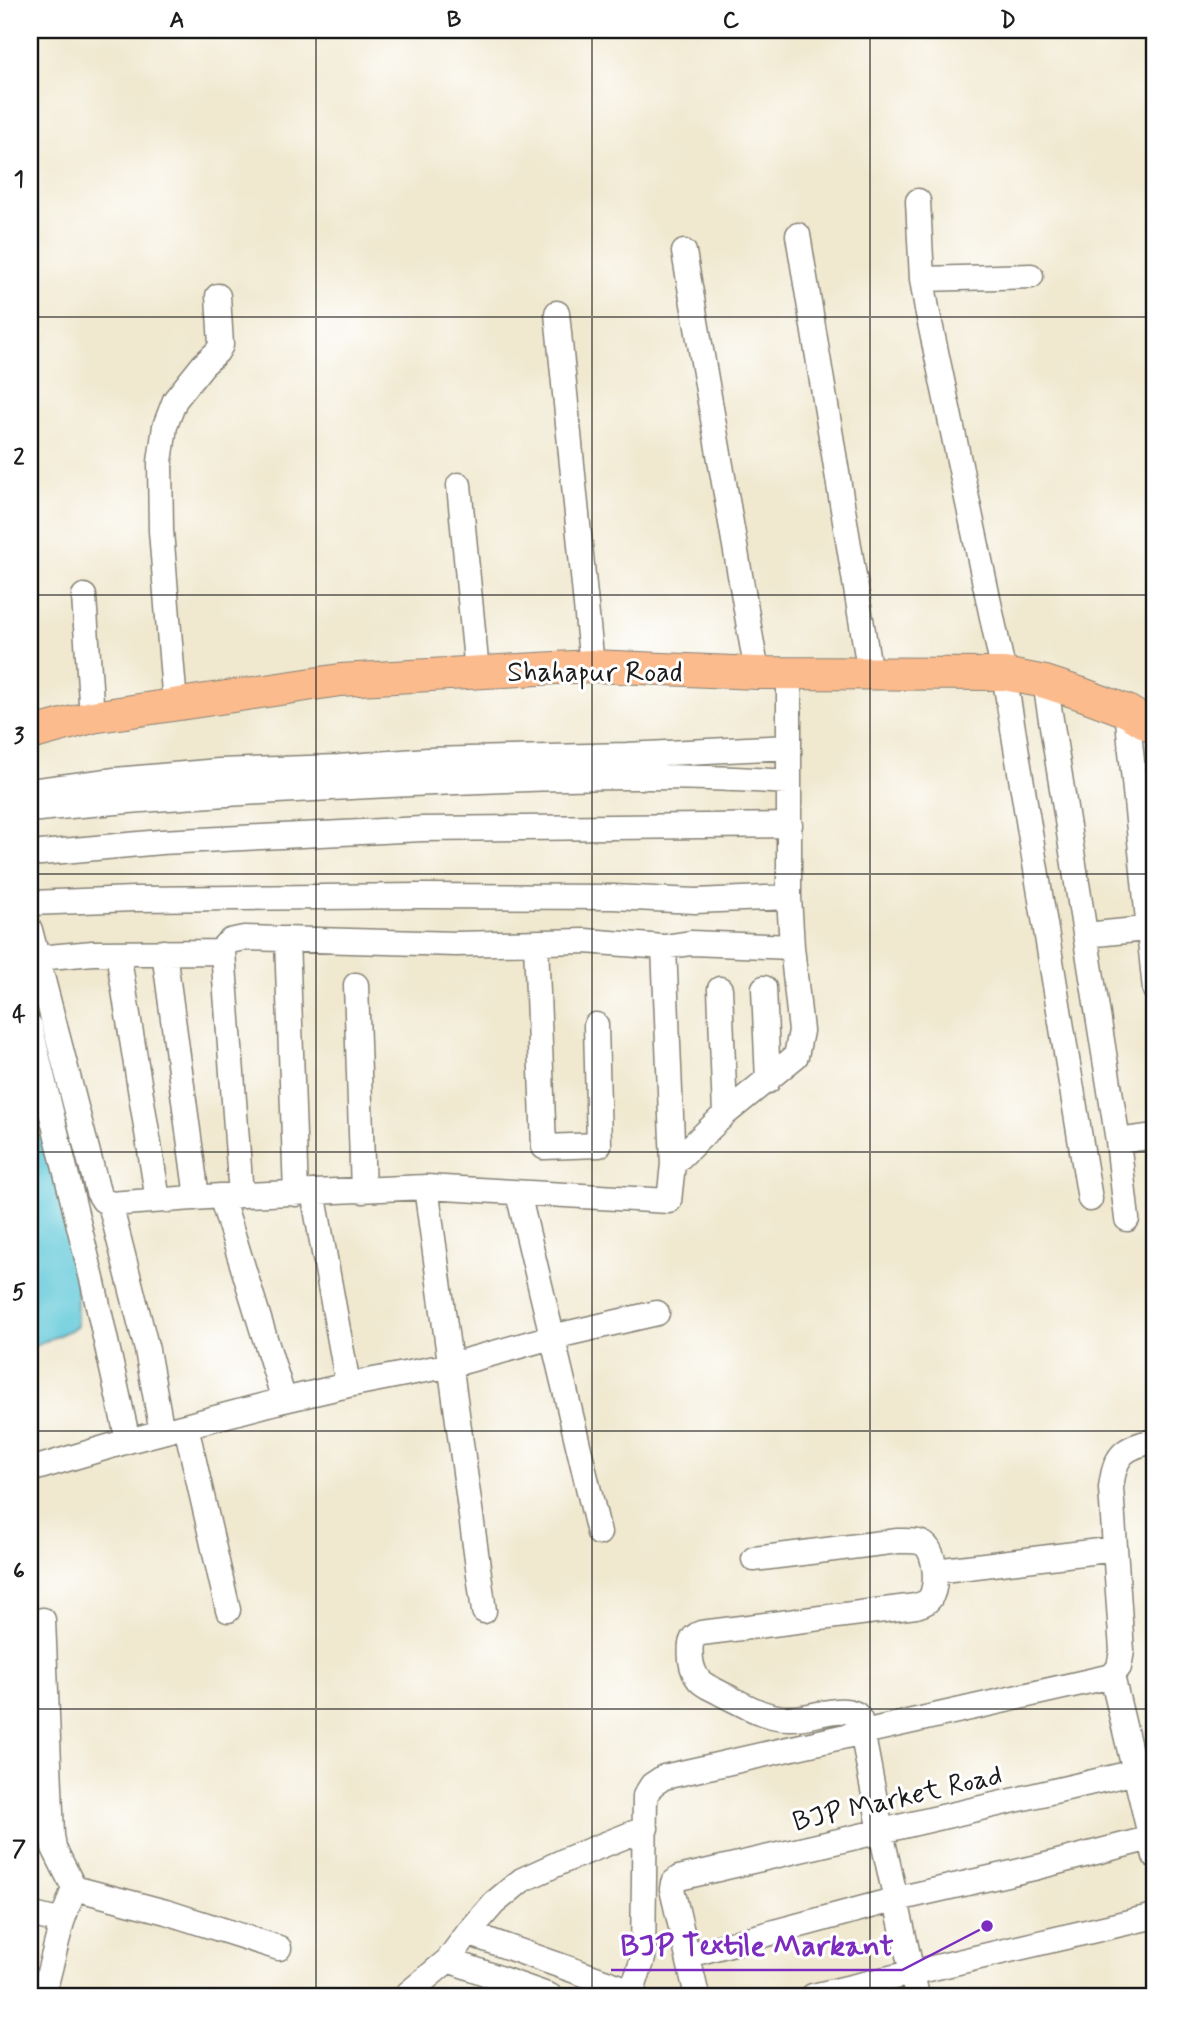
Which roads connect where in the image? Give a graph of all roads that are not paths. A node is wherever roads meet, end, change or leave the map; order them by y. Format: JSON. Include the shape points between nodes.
{"nodes":[{"id":1,"x":918,"y":201,"type":"dead end"},
{"id":2,"x":798,"y":235,"type":"dead end"},
{"id":3,"x":684,"y":252,"type":"dead end"},
{"id":4,"x":1031,"y":276,"type":"dead end"},
{"id":5,"x":922,"y":279,"type":"junction"},
{"id":6,"x":218,"y":296,"type":"dead end"},
{"id":7,"x":557,"y":313,"type":"dead end"},
{"id":8,"x":459,"y":485,"type":"dead end"},
{"id":9,"x":84,"y":596,"type":"dead end"},
{"id":10,"x":593,"y":666,"type":"junction"},
{"id":11,"x":477,"y":672,"type":"junction"},
{"id":12,"x":757,"y":673,"type":"junction"},
{"id":13,"x":789,"y":673,"type":"junction"},
{"id":14,"x":870,"y":674,"type":"junction"},
{"id":15,"x":1004,"y":674,"type":"junction"},
{"id":16,"x":1045,"y":682,"type":"junction"},
{"id":17,"x":175,"y":705,"type":"junction"},
{"id":18,"x":1127,"y":711,"type":"junction"},
{"id":19,"x":92,"y":718,"type":"junction"},
{"id":20,"x":1155,"y":728,"type":"edge"},
{"id":21,"x":30,"y":734,"type":"edge"},
{"id":22,"x":788,"y":747,"type":"junction"},
{"id":23,"x":788,"y":782,"type":"junction"},
{"id":24,"x":30,"y":790,"type":"edge"},
{"id":25,"x":30,"y":810,"type":"edge"},
{"id":26,"x":790,"y":825,"type":"junction"},
{"id":27,"x":30,"y":853,"type":"edge"},
{"id":28,"x":789,"y":897,"type":"junction"},
{"id":29,"x":30,"y":903,"type":"edge"},
{"id":30,"x":1153,"y":929,"type":"edge"},
{"id":31,"x":30,"y":930,"type":"edge"},
{"id":32,"x":1086,"y":935,"type":"junction"},
{"id":33,"x":287,"y":939,"type":"junction"},
{"id":34,"x":536,"y":943,"type":"junction"},
{"id":35,"x":664,"y":947,"type":"junction"},
{"id":36,"x":792,"y":947,"type":"junction"},
{"id":37,"x":164,"y":952,"type":"junction"},
{"id":38,"x":223,"y":952,"type":"junction"},
{"id":39,"x":118,"y":953,"type":"junction"},
{"id":40,"x":38,"y":958,"type":"junction"},
{"id":41,"x":356,"y":985,"type":"dead end"},
{"id":42,"x":764,"y":988,"type":"dead end"},
{"id":43,"x":720,"y":989,"type":"dead end"},
{"id":44,"x":1155,"y":990,"type":"edge"},
{"id":45,"x":596,"y":1025,"type":"dead end"},
{"id":46,"x":30,"y":1026,"type":"edge"},
{"id":47,"x":768,"y":1081,"type":"junction"},
{"id":48,"x":725,"y":1114,"type":"junction"},
{"id":49,"x":1155,"y":1136,"type":"edge"},
{"id":50,"x":1118,"y":1141,"type":"junction"},
{"id":51,"x":673,"y":1164,"type":"junction"},
{"id":52,"x":426,"y":1187,"type":"junction"},
{"id":53,"x":363,"y":1191,"type":"junction"},
{"id":54,"x":305,"y":1193,"type":"junction"},
{"id":55,"x":518,"y":1193,"type":"junction"},
{"id":56,"x":220,"y":1196,"type":"junction"},
{"id":57,"x":1090,"y":1199,"type":"dead end"},
{"id":58,"x":158,"y":1200,"type":"junction"},
{"id":59,"x":110,"y":1204,"type":"junction"},
{"id":60,"x":1127,"y":1219,"type":"dead end"},
{"id":61,"x":657,"y":1313,"type":"dead end"},
{"id":62,"x":552,"y":1336,"type":"junction"},
{"id":63,"x":451,"y":1366,"type":"junction"},
{"id":64,"x":348,"y":1385,"type":"junction"},
{"id":65,"x":284,"y":1400,"type":"junction"},
{"id":66,"x":186,"y":1426,"type":"junction"},
{"id":67,"x":162,"y":1432,"type":"junction"},
{"id":68,"x":128,"y":1441,"type":"junction"},
{"id":69,"x":1155,"y":1441,"type":"edge"},
{"id":70,"x":30,"y":1470,"type":"edge"},
{"id":71,"x":599,"y":1533,"type":"dead end"},
{"id":72,"x":1115,"y":1549,"type":"junction"},
{"id":73,"x":754,"y":1559,"type":"dead end"},
{"id":74,"x":935,"y":1571,"type":"junction"},
{"id":75,"x":228,"y":1610,"type":"dead end"},
{"id":76,"x":484,"y":1611,"type":"dead end"},
{"id":77,"x":43,"y":1620,"type":"dead end"},
{"id":78,"x":1112,"y":1676,"type":"junction"},
{"id":79,"x":862,"y":1731,"type":"junction"},
{"id":80,"x":1136,"y":1772,"type":"junction"},
{"id":81,"x":646,"y":1828,"type":"junction"},
{"id":82,"x":881,"y":1832,"type":"junction"},
{"id":83,"x":1154,"y":1843,"type":"edge"},
{"id":84,"x":74,"y":1888,"type":"junction"},
{"id":85,"x":897,"y":1899,"type":"junction"},
{"id":86,"x":30,"y":1914,"type":"edge"},
{"id":87,"x":1155,"y":1916,"type":"edge"},
{"id":88,"x":62,"y":1922,"type":"junction"},
{"id":89,"x":468,"y":1933,"type":"junction"},
{"id":90,"x":279,"y":1948,"type":"dead end"},
{"id":91,"x":689,"y":1955,"type":"junction"},
{"id":92,"x":448,"y":1960,"type":"junction"},
{"id":93,"x":914,"y":1984,"type":"edge"},
{"id":94,"x":632,"y":1994,"type":"edge"},
{"id":95,"x":30,"y":1995,"type":"edge"},
{"id":96,"x":412,"y":1995,"type":"edge"},
{"id":97,"x":42,"y":1996,"type":"edge"},
{"id":98,"x":550,"y":1996,"type":"edge"},
{"id":99,"x":697,"y":1996,"type":"edge"},
{"id":100,"x":813,"y":1996,"type":"edge"}],
"edges":[{"from":1,"to":5,"type":"street"},
{"from":2,"to":14,"type":"street"},
{"from":3,"to":12,"type":"street"},
{"from":4,"to":5,"type":"street"},
{"from":5,"to":15,"type":"street"},
{"from":6,"to":17,"type":"street","via":[[220,345],[175,400],[165,426],[160,462]]},
{"from":7,"to":10,"type":"street"},
{"from":8,"to":11,"type":"street"},
{"from":9,"to":19,"type":"street"},
{"from":10,"to":11,"type":"main road","name":"Shahapur Road"},
{"from":10,"to":12,"type":"main road","name":"Shahapur Road"},
{"from":11,"to":17,"type":"main road","name":"Shahapur Road","via":[[340,680]]},
{"from":12,"to":13,"type":"main road","name":"Shahapur Road"},
{"from":13,"to":14,"type":"main road","name":"Shahapur Road"},
{"from":13,"to":22,"type":"street"},
{"from":14,"to":15,"type":"main road","name":"Shahapur Road"},
{"from":15,"to":16,"type":"main road","name":"Shahapur Road"},
{"from":15,"to":57,"type":"street"},
{"from":16,"to":18,"type":"main road","name":"Shahapur Road"},
{"from":16,"to":32,"type":"street"},
{"from":17,"to":19,"type":"main road","name":"Shahapur Road"},
{"from":18,"to":20,"type":"main road","name":"Shahapur Road"},
{"from":18,"to":30,"type":"street"},
{"from":19,"to":21,"type":"main road","name":"Shahapur Road"},
{"from":22,"to":23,"type":"street"},
{"from":22,"to":24,"type":"street","via":[[219,771]]},
{"from":23,"to":25,"type":"street","via":[[669,776],[552,778],[217,794]]},
{"from":23,"to":26,"type":"street"},
{"from":26,"to":27,"type":"street","via":[[422,829]]},
{"from":26,"to":28,"type":"street"},
{"from":28,"to":29,"type":"street","via":[[695,901],[408,896]]},
{"from":28,"to":36,"type":"street"},
{"from":30,"to":32,"type":"street"},
{"from":30,"to":44,"type":"street"},
{"from":31,"to":40,"type":"street"},
{"from":32,"to":50,"type":"street"},
{"from":33,"to":34,"type":"street"},
{"from":33,"to":38,"type":"street","via":[[244,938],[230,941]]},
{"from":33,"to":54,"type":"street"},
{"from":34,"to":35,"type":"street","via":[[585,941]]},
{"from":34,"to":45,"type":"street","via":[[544,1146],[599,1144]]},
{"from":35,"to":36,"type":"street","via":[[691,943]]},
{"from":35,"to":51,"type":"street"},
{"from":36,"to":47,"type":"street","via":[[801,1031],[796,1056]]},
{"from":37,"to":38,"type":"street"},
{"from":37,"to":39,"type":"street"},
{"from":37,"to":56,"type":"street"},
{"from":38,"to":56,"type":"street"},
{"from":39,"to":40,"type":"street"},
{"from":39,"to":58,"type":"street"},
{"from":40,"to":59,"type":"street","via":[[98,1192]]},
{"from":41,"to":53,"type":"street"},
{"from":42,"to":47,"type":"street"},
{"from":43,"to":48,"type":"street"},
{"from":46,"to":68,"type":"street"},
{"from":47,"to":48,"type":"street"},
{"from":48,"to":51,"type":"street"},
{"from":49,"to":50,"type":"street"},
{"from":50,"to":60,"type":"street"},
{"from":51,"to":55,"type":"street","via":[[669,1201]]},
{"from":52,"to":53,"type":"street"},
{"from":52,"to":55,"type":"street"},
{"from":52,"to":63,"type":"street"},
{"from":53,"to":54,"type":"street"},
{"from":54,"to":56,"type":"street"},
{"from":54,"to":64,"type":"street"},
{"from":55,"to":62,"type":"street"},
{"from":56,"to":58,"type":"street"},
{"from":56,"to":65,"type":"street"},
{"from":58,"to":59,"type":"street"},
{"from":59,"to":67,"type":"street","via":[[147,1350]]},
{"from":61,"to":62,"type":"street"},
{"from":62,"to":63,"type":"street"},
{"from":62,"to":71,"type":"street"},
{"from":63,"to":64,"type":"street"},
{"from":63,"to":76,"type":"street"},
{"from":64,"to":65,"type":"street"},
{"from":65,"to":66,"type":"street"},
{"from":66,"to":67,"type":"street"},
{"from":66,"to":75,"type":"street"},
{"from":67,"to":68,"type":"street"},
{"from":68,"to":70,"type":"street"},
{"from":69,"to":72,"type":"street","via":[[1129,1449],[1113,1467]]},
{"from":72,"to":74,"type":"street"},
{"from":72,"to":78,"type":"street","via":[[1122,1651]]},
{"from":73,"to":74,"type":"street","via":[[913,1541],[925,1545]]},
{"from":74,"to":79,"type":"street","via":[[932,1597],[916,1606],[701,1633],[691,1640],[692,1667],[706,1686],[776,1717],[849,1711],[860,1720]]},
{"from":77,"to":84,"type":"street","via":[[52,1835],[54,1849]]},
{"from":78,"to":79,"type":"street"},
{"from":78,"to":80,"type":"street"},
{"from":79,"to":81,"type":"street","via":[[664,1777],[652,1784],[645,1797]]},
{"from":79,"to":82,"type":"street"},
{"from":80,"to":82,"type":"street","name":"BJP Market Road"},
{"from":80,"to":83,"type":"street"},
{"from":81,"to":89,"type":"street","via":[[522,1880]]},
{"from":81,"to":94,"type":"street","via":[[643,1958]]},
{"from":82,"to":85,"type":"street"},
{"from":82,"to":91,"type":"street","name":"BJP Market Road","via":[[679,1878],[672,1889]]},
{"from":83,"to":85,"type":"street"},
{"from":84,"to":88,"type":"street"},
{"from":84,"to":90,"type":"street"},
{"from":85,"to":91,"type":"street"},
{"from":85,"to":93,"type":"street"},
{"from":86,"to":88,"type":"street"},
{"from":87,"to":93,"type":"street"},
{"from":88,"to":97,"type":"street"},
{"from":89,"to":92,"type":"street"},
{"from":89,"to":94,"type":"street"},
{"from":91,"to":99,"type":"street"},
{"from":92,"to":96,"type":"street"},
{"from":92,"to":98,"type":"street"},
{"from":93,"to":100,"type":"street"},
{"from":95,"to":97,"type":"street"}]}
